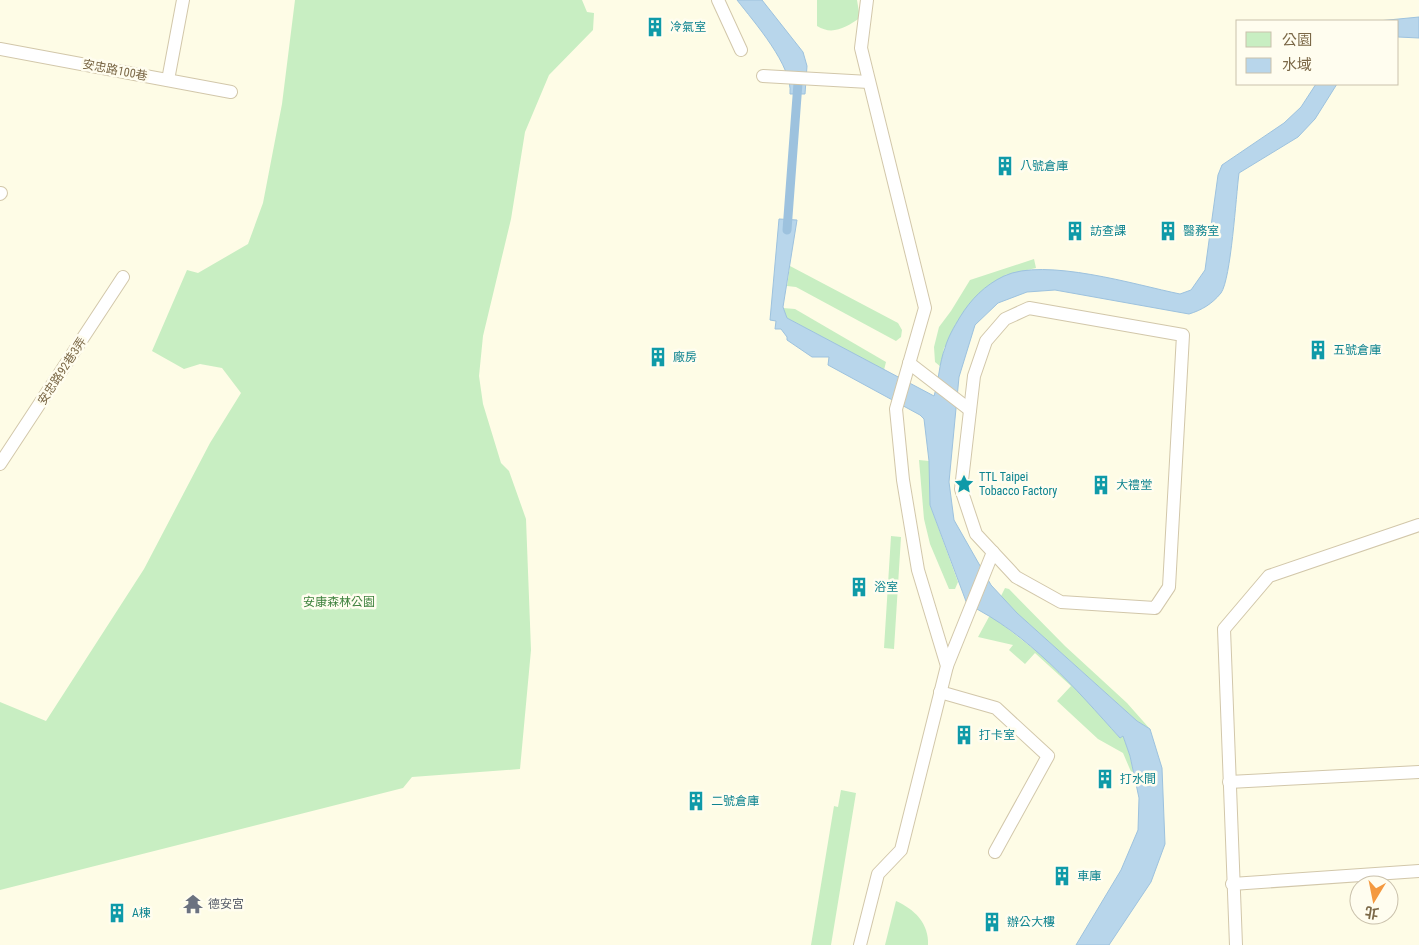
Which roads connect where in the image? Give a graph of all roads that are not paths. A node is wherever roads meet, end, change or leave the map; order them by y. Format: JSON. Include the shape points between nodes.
{"nodes":[{"id":1,"x":184,"y":0,"type":"edge"},
{"id":2,"x":718,"y":0,"type":"edge"},
{"id":3,"x":866,"y":0,"type":"edge"},
{"id":4,"x":0,"y":49,"type":"edge"},
{"id":5,"x":741,"y":50,"type":"dead end"},
{"id":6,"x":764,"y":76,"type":"dead end"},
{"id":7,"x":168,"y":80,"type":"junction"},
{"id":8,"x":869,"y":82,"type":"junction"},
{"id":9,"x":230,"y":92,"type":"dead end"},
{"id":10,"x":123,"y":277,"type":"dead end"},
{"id":11,"x":910,"y":363,"type":"junction"},
{"id":12,"x":966,"y":407,"type":"junction"},
{"id":13,"x":0,"y":464,"type":"edge"},
{"id":14,"x":1419,"y":525,"type":"edge"},
{"id":15,"x":993,"y":552,"type":"junction"},
{"id":16,"x":946,"y":666,"type":"junction"},
{"id":17,"x":940,"y":692,"type":"junction"},
{"id":18,"x":1419,"y":772,"type":"edge"},
{"id":19,"x":1229,"y":782,"type":"junction"},
{"id":20,"x":995,"y":852,"type":"dead end"},
{"id":21,"x":1419,"y":871,"type":"edge"},
{"id":22,"x":1232,"y":884,"type":"junction"},
{"id":23,"x":860,"y":945,"type":"edge"},
{"id":24,"x":1236,"y":945,"type":"edge"}],
"edges":[{"from":1,"to":7,"type":"lane"},
{"from":2,"to":5,"type":"lane"},
{"from":3,"to":8,"type":"lane","via":[[861,48]]},
{"from":4,"to":7,"type":"lane","name":"安忠路100巷"},
{"from":6,"to":8,"type":"lane"},
{"from":7,"to":9,"type":"lane","name":"安忠路100巷"},
{"from":8,"to":11,"type":"lane","via":[[925,308]]},
{"from":10,"to":13,"type":"lane","name":"安忠路92巷3弄"},
{"from":11,"to":12,"type":"lane"},
{"from":11,"to":16,"type":"lane","via":[[896,409],[903,480],[918,570]]},
{"from":12,"to":15,"type":"lane","via":[[961,489],[976,534]]},
{"from":12,"to":15,"type":"lane","via":[[986,341],[1005,319],[1029,308],[1183,335],[1169,587],[1155,608],[1061,602],[1016,577]]},
{"from":14,"to":19,"type":"lane","via":[[1269,576],[1224,630]]},
{"from":15,"to":16,"type":"lane"},
{"from":16,"to":17,"type":"lane"},
{"from":17,"to":20,"type":"lane","via":[[996,708],[1048,756]]},
{"from":17,"to":23,"type":"lane","via":[[901,850],[878,874]]},
{"from":18,"to":19,"type":"lane"},
{"from":19,"to":22,"type":"lane"},
{"from":21,"to":22,"type":"lane"},
{"from":22,"to":24,"type":"lane"}]}
